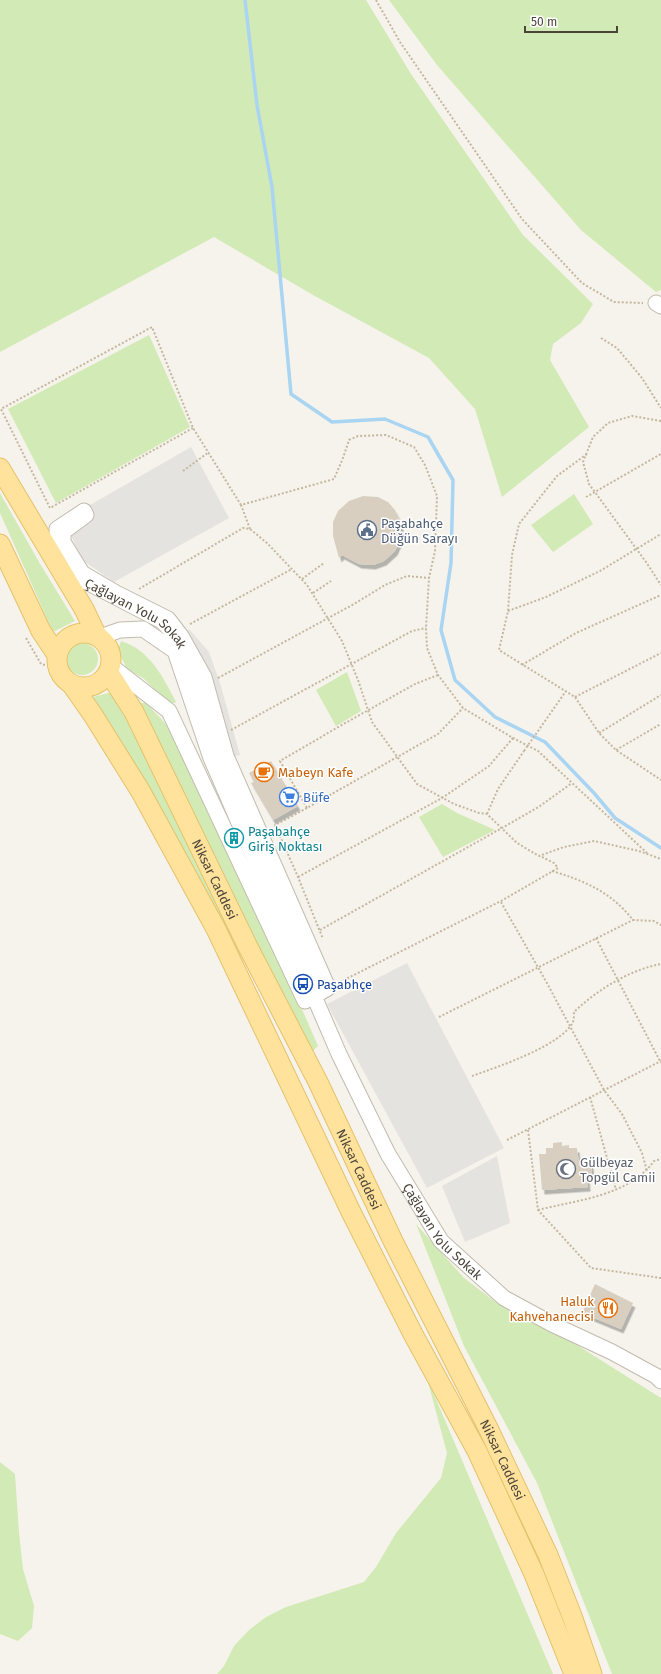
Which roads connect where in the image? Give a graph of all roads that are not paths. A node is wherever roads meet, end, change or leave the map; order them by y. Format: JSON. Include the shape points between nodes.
{"nodes":[{"id":1,"x":0,"y":468,"type":"edge"},
{"id":2,"x":0,"y":544,"type":"edge"},
{"id":3,"x":98,"y":636,"type":"junction"},
{"id":4,"x":57,"y":655,"type":"junction"},
{"id":5,"x":110,"y":670,"type":"junction"},
{"id":6,"x":72,"y":685,"type":"junction"},
{"id":7,"x":195,"y":712,"type":"junction"},
{"id":8,"x":173,"y":720,"type":"junction"},
{"id":9,"x":313,"y":994,"type":"junction"},
{"id":10,"x":661,"y":1381,"type":"edge"},
{"id":11,"x":574,"y":1674,"type":"edge"},
{"id":12,"x":592,"y":1674,"type":"edge"}],
"edges":[{"from":1,"to":3,"type":"main road"},
{"from":2,"to":4,"type":"main road","via":[[41,630]]},
{"from":3,"to":4,"type":"main road","via":[[82,632],[73,635],[60,647]]},
{"from":3,"to":5,"type":"main road","via":[[111,652]]},
{"from":3,"to":7,"type":"street","name":"Çağlayan Yolu Sokak","via":[[120,630],[143,629],[175,651]]},
{"from":4,"to":6,"type":"main road","via":[[60,672]]},
{"from":5,"to":6,"type":"main road","via":[[98,684],[88,687]]},
{"from":5,"to":8,"type":"street","via":[[169,711]]},
{"from":5,"to":12,"type":"main road","name":"Niksar Caddesi","via":[[134,712],[247,945],[318,1082],[393,1241],[489,1430],[548,1555]]},
{"from":6,"to":11,"type":"main road","name":"Niksar Caddesi","via":[[141,792],[216,929],[351,1212],[413,1334],[477,1451],[534,1574]]},
{"from":7,"to":8,"type":"street"},
{"from":7,"to":9,"type":"street","name":"Çağlayan Yolu Sokak","via":[[211,758]]},
{"from":8,"to":9,"type":"street","via":[[305,1001]]},
{"from":9,"to":9,"type":"street","name":"Çağlayan Yolu Sokak","via":[[322,987],[224,759],[200,678],[179,639],[162,621],[81,579],[58,544],[58,529],[84,512],[86,515],[63,532],[63,542],[82,573],[168,619],[178,631],[204,677],[226,756],[328,988]]},
{"from":9,"to":10,"type":"street","name":"Çağlayan Yolu Sokak","via":[[388,1154],[441,1241],[504,1298],[612,1352]]}]}
